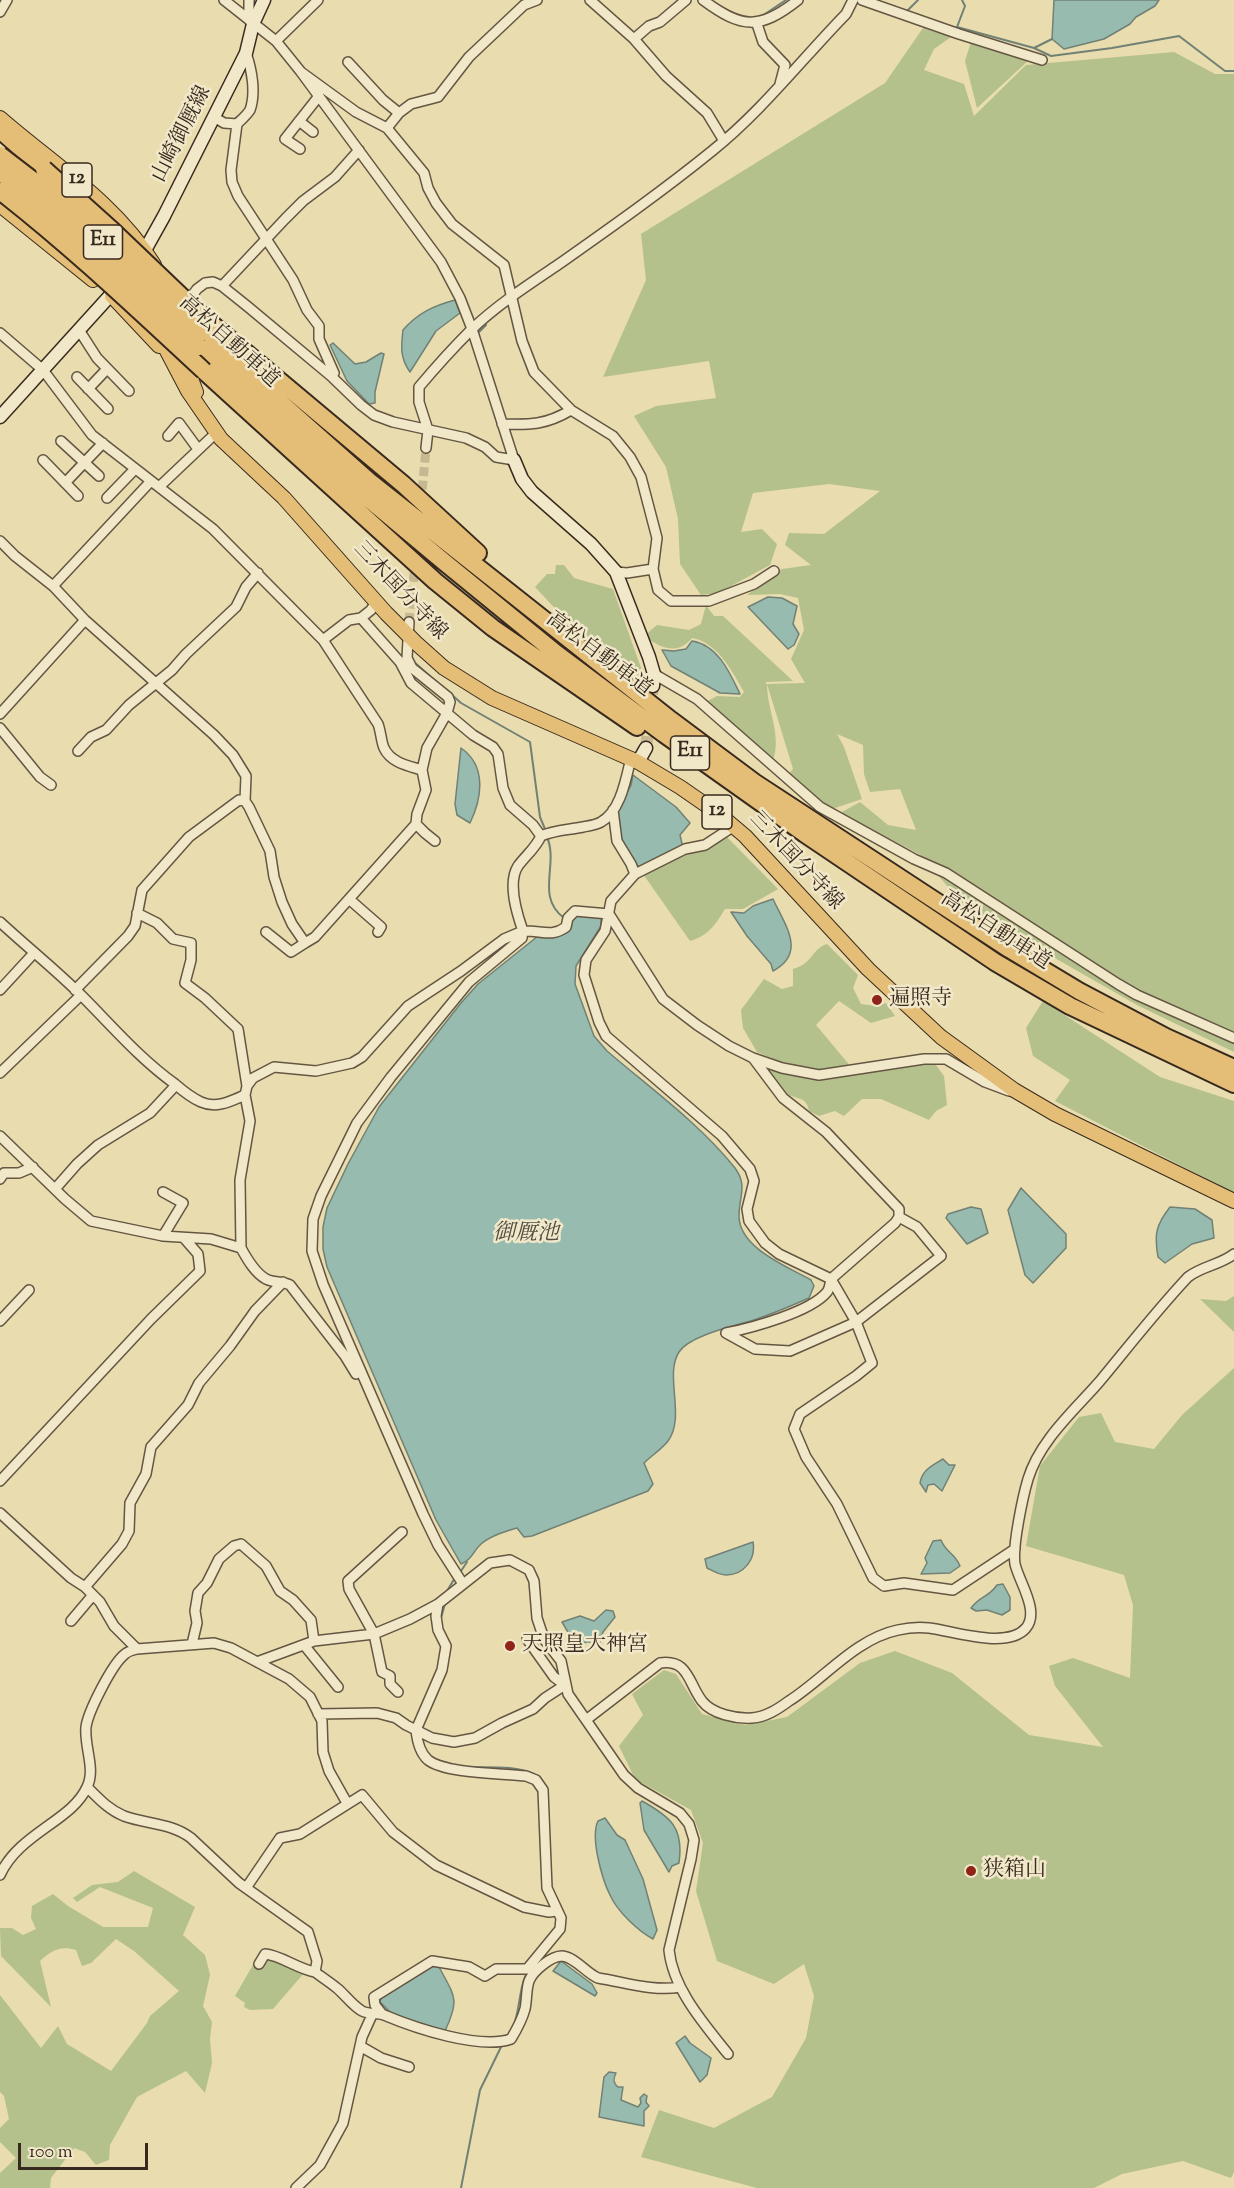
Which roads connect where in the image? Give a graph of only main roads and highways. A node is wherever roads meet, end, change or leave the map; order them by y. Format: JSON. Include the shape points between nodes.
{"nodes":[{"id":1,"x":0,"y":118,"type":"edge"},
{"id":2,"x":0,"y":129,"type":"edge"},
{"id":3,"x":0,"y":156,"type":"edge"},
{"id":4,"x":0,"y":172,"type":"edge"},
{"id":5,"x":0,"y":181,"type":"edge"},
{"id":6,"x":0,"y":191,"type":"edge"},
{"id":7,"x":2,"y":210,"type":"edge"},
{"id":8,"x":200,"y":340,"type":"junction"},
{"id":9,"x":173,"y":364,"type":"junction"},
{"id":10,"x":208,"y":419,"type":"junction"},
{"id":11,"x":568,"y":638,"type":"junction"},
{"id":12,"x":805,"y":834,"type":"junction"},
{"id":13,"x":1234,"y":1068,"type":"edge"},
{"id":14,"x":1234,"y":1084,"type":"edge"},
{"id":15,"x":1234,"y":1201,"type":"edge"}],
"edges":[{"from":1,"to":10,"type":"main road","name":"三木国分寺線","number":"12","via":[[93,194],[146,251],[171,293],[190,376]]},
{"from":2,"to":11,"type":"highway","bridge":true,"via":[[201,315],[404,485]]},
{"from":3,"to":8,"type":"highway","name":"高松自動車道","number":"E11","bridge":true,"via":[[43,188]]},
{"from":4,"to":8,"type":"highway","name":"高松自動車道","number":"E11","bridge":true},
{"from":5,"to":9,"type":"main road","name":"三木国分寺線","number":"12","via":[[123,281],[149,314]]},
{"from":6,"to":12,"type":"highway","bridge":true,"via":[[92,267],[435,581],[493,628],[655,739]]},
{"from":7,"to":9,"type":"main road","via":[[111,295],[152,336]]},
{"from":8,"to":11,"type":"highway","name":"高松自動車道","number":"E11","via":[[369,481]]},
{"from":8,"to":12,"type":"highway","name":"高松自動車道","number":"E11","via":[[367,497],[557,654]]},
{"from":9,"to":10,"type":"main road","name":"三木国分寺線","number":"12"},
{"from":10,"to":15,"type":"main road","name":"三木国分寺線","number":"12","via":[[221,439],[284,498],[376,602],[409,628],[444,668],[515,709],[634,760],[680,787],[734,826],[868,969],[941,1037],[1014,1090],[1055,1114]]},
{"from":11,"to":13,"type":"highway","name":"高松自動車道","number":"E11","via":[[754,782],[1009,950],[1079,992]]},
{"from":12,"to":14,"type":"highway","name":"高松自動車道","number":"E11","via":[[995,962],[1070,1006]]}]}
